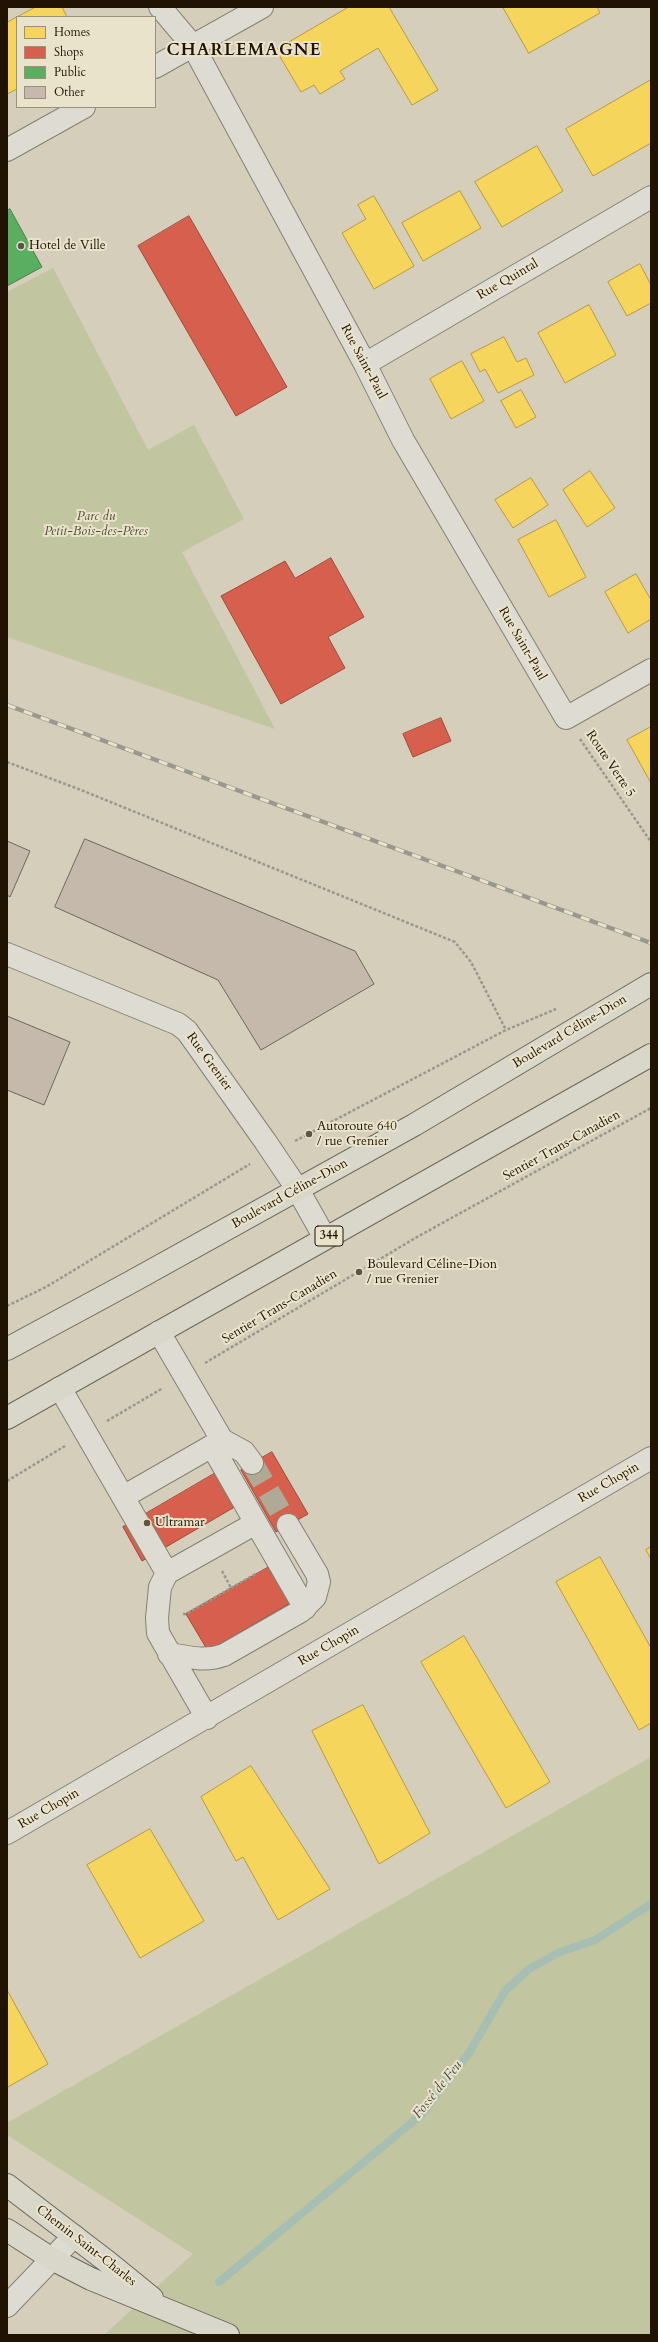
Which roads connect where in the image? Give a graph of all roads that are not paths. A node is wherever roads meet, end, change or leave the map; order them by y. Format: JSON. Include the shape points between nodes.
{"nodes":[{"id":1,"x":160,"y":7,"type":"edge"},
{"id":2,"x":262,"y":7,"type":"edge"},
{"id":3,"x":193,"y":46,"type":"junction"},
{"id":4,"x":156,"y":66,"type":"edge"},
{"id":5,"x":82,"y":108,"type":"edge"},
{"id":6,"x":7,"y":150,"type":"edge"},
{"id":7,"x":651,"y":197,"type":"edge"},
{"id":8,"x":365,"y":364,"type":"junction"},
{"id":9,"x":651,"y":670,"type":"edge"},
{"id":10,"x":7,"y":954,"type":"edge"},
{"id":11,"x":651,"y":984,"type":"edge"},
{"id":12,"x":651,"y":1055,"type":"edge"},
{"id":13,"x":298,"y":1190,"type":"junction"},
{"id":14,"x":325,"y":1238,"type":"junction"},
{"id":15,"x":159,"y":1332,"type":"junction"},
{"id":16,"x":7,"y":1349,"type":"edge"},
{"id":17,"x":60,"y":1388,"type":"junction"},
{"id":18,"x":7,"y":1418,"type":"edge"},
{"id":19,"x":217,"y":1443,"type":"junction"},
{"id":20,"x":651,"y":1458,"type":"edge"},
{"id":21,"x":252,"y":1463,"type":"tunnel mouth"},
{"id":22,"x":122,"y":1497,"type":"junction"},
{"id":23,"x":256,"y":1523,"type":"junction"},
{"id":24,"x":288,"y":1525,"type":"tunnel mouth"},
{"id":25,"x":167,"y":1573,"type":"junction"},
{"id":26,"x":305,"y":1608,"type":"junction"},
{"id":27,"x":169,"y":1654,"type":"junction"},
{"id":28,"x":207,"y":1718,"type":"junction"},
{"id":29,"x":7,"y":1833,"type":"edge"},
{"id":30,"x":7,"y":2185,"type":"edge"},
{"id":31,"x":7,"y":2230,"type":"edge"},
{"id":32,"x":74,"y":2236,"type":"junction"},
{"id":33,"x":52,"y":2259,"type":"junction"},
{"id":34,"x":7,"y":2306,"type":"edge"},
{"id":35,"x":164,"y":2309,"type":"junction"},
{"id":36,"x":228,"y":2335,"type":"edge"}],
"edges":[{"from":1,"to":3,"type":"street","name":"Rue Saint-Paul"},
{"from":2,"to":3,"type":"street"},
{"from":3,"to":4,"type":"street"},
{"from":3,"to":8,"type":"street","name":"Rue Saint-Paul"},
{"from":5,"to":6,"type":"street"},
{"from":7,"to":8,"type":"street","name":"Rue Quintal"},
{"from":8,"to":9,"type":"street","name":"Rue Saint-Paul","via":[[403,440],[566,718]]},
{"from":10,"to":13,"type":"street","name":"Rue Grenier","via":[[178,1024],[187,1031]]},
{"from":11,"to":13,"type":"main road","name":"Boulevard Céline-Dion"},
{"from":12,"to":14,"type":"main road","number":"344"},
{"from":13,"to":14,"type":"street","name":"Rue Grenier"},
{"from":13,"to":16,"type":"main road","name":"Boulevard Céline-Dion"},
{"from":14,"to":15,"type":"main road","number":"344"},
{"from":15,"to":17,"type":"main road","number":"344"},
{"from":15,"to":19,"type":"street","via":[[184,1375]]},
{"from":17,"to":18,"type":"main road","number":"344"},
{"from":17,"to":22,"type":"street"},
{"from":19,"to":21,"type":"street","via":[[244,1452]]},
{"from":19,"to":22,"type":"street"},
{"from":19,"to":23,"type":"street"},
{"from":20,"to":28,"type":"street","name":"Rue Chopin"},
{"from":22,"to":25,"type":"street"},
{"from":23,"to":25,"type":"street"},
{"from":23,"to":26,"type":"street"},
{"from":24,"to":26,"type":"street","via":[[317,1574],[319,1582],[315,1597]]},
{"from":25,"to":27,"type":"street","via":[[160,1587],[157,1618],[158,1633]]},
{"from":26,"to":27,"type":"street","via":[[214,1659]]},
{"from":27,"to":28,"type":"street"},
{"from":28,"to":29,"type":"street","name":"Rue Chopin"},
{"from":30,"to":32,"type":"main road","name":"Chemin Saint-Charles"},
{"from":31,"to":33,"type":"main road","name":"Chemin Saint-Charles"},
{"from":32,"to":33,"type":"street"},
{"from":32,"to":35,"type":"main road","name":"Chemin Saint-Charles"},
{"from":33,"to":34,"type":"street"},
{"from":33,"to":35,"type":"main road","name":"Chemin Saint-Charles","via":[[91,2279]]},
{"from":35,"to":36,"type":"main road","name":"Chemin Saint-Charles"}]}
